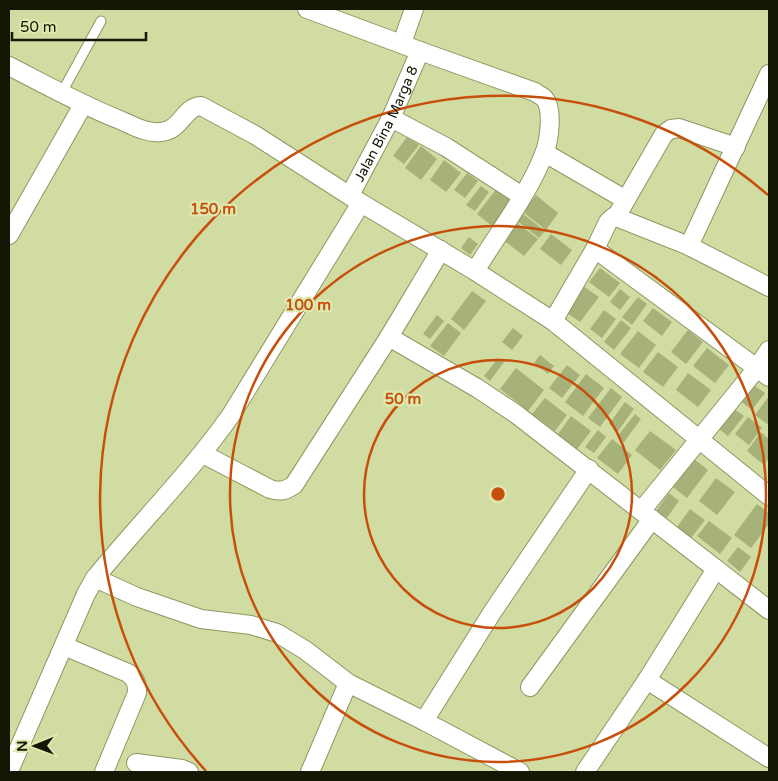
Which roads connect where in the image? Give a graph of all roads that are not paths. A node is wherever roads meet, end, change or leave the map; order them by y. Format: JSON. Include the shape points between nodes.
{"nodes":[{"id":1,"x":307,"y":9,"type":"edge"},
{"id":2,"x":414,"y":9,"type":"edge"},
{"id":3,"x":101,"y":21,"type":"dead end"},
{"id":4,"x":402,"y":43,"type":"junction"},
{"id":5,"x":420,"y":51,"type":"junction"},
{"id":6,"x":9,"y":66,"type":"edge"},
{"id":7,"x":769,"y":74,"type":"edge"},
{"id":8,"x":61,"y":94,"type":"junction"},
{"id":9,"x":83,"y":105,"type":"junction"},
{"id":10,"x":391,"y":118,"type":"junction"},
{"id":11,"x":736,"y":147,"type":"junction"},
{"id":12,"x":544,"y":153,"type":"junction"},
{"id":13,"x":522,"y":196,"type":"junction"},
{"id":14,"x":355,"y":199,"type":"junction"},
{"id":15,"x":626,"y":200,"type":"junction"},
{"id":16,"x":616,"y":217,"type":"junction"},
{"id":17,"x":9,"y":235,"type":"edge"},
{"id":18,"x":689,"y":246,"type":"junction"},
{"id":19,"x":596,"y":249,"type":"junction"},
{"id":20,"x":440,"y":250,"type":"junction"},
{"id":21,"x":475,"y":271,"type":"junction"},
{"id":22,"x":769,"y":287,"type":"edge"},
{"id":23,"x":553,"y":321,"type":"junction"},
{"id":24,"x":389,"y":337,"type":"junction"},
{"id":25,"x":769,"y":350,"type":"edge"},
{"id":26,"x":763,"y":372,"type":"edge"},
{"id":27,"x":699,"y":438,"type":"junction"},
{"id":28,"x":203,"y":454,"type":"junction"},
{"id":29,"x":589,"y":469,"type":"junction"},
{"id":30,"x":769,"y":496,"type":"edge"},
{"id":31,"x":647,"y":515,"type":"junction"},
{"id":32,"x":716,"y":569,"type":"junction"},
{"id":33,"x":95,"y":578,"type":"junction"},
{"id":34,"x":769,"y":610,"type":"edge"},
{"id":35,"x":64,"y":646,"type":"junction"},
{"id":36,"x":647,"y":680,"type":"junction"},
{"id":37,"x":348,"y":683,"type":"junction"},
{"id":38,"x":530,"y":688,"type":"dead end"},
{"id":39,"x":424,"y":721,"type":"junction"},
{"id":40,"x":769,"y":758,"type":"edge"},
{"id":41,"x":136,"y":763,"type":"dead end"},
{"id":42,"x":9,"y":771,"type":"edge"},
{"id":43,"x":104,"y":772,"type":"edge"},
{"id":44,"x":189,"y":772,"type":"edge"},
{"id":45,"x":310,"y":772,"type":"edge"},
{"id":46,"x":520,"y":772,"type":"edge"},
{"id":47,"x":585,"y":772,"type":"edge"}],
"edges":[{"from":1,"to":4,"type":"street"},
{"from":2,"to":4,"type":"street"},
{"from":3,"to":8,"type":"lane"},
{"from":4,"to":5,"type":"street"},
{"from":5,"to":10,"type":"street","name":"Jalan Bina Marga 8"},
{"from":5,"to":12,"type":"street","via":[[544,98],[548,105],[549,127]]},
{"from":6,"to":8,"type":"street"},
{"from":7,"to":11,"type":"street"},
{"from":8,"to":9,"type":"street"},
{"from":9,"to":14,"type":"street","via":[[154,132],[175,128],[193,108],[201,106],[255,135]]},
{"from":9,"to":17,"type":"street"},
{"from":10,"to":13,"type":"street"},
{"from":10,"to":14,"type":"street","name":"Jalan Bina Marga 8"},
{"from":11,"to":15,"type":"street","via":[[678,128],[671,129],[664,134]]},
{"from":11,"to":18,"type":"street"},
{"from":12,"to":13,"type":"street"},
{"from":12,"to":15,"type":"street"},
{"from":13,"to":21,"type":"street"},
{"from":14,"to":20,"type":"street"},
{"from":14,"to":28,"type":"street","name":"Jalan Bina Marga 8","via":[[230,415]]},
{"from":15,"to":16,"type":"street"},
{"from":16,"to":18,"type":"street"},
{"from":16,"to":19,"type":"street","via":[[608,222]]},
{"from":18,"to":22,"type":"street"},
{"from":19,"to":23,"type":"street"},
{"from":19,"to":26,"type":"street"},
{"from":20,"to":21,"type":"street"},
{"from":20,"to":24,"type":"street"},
{"from":21,"to":23,"type":"street"},
{"from":23,"to":27,"type":"street"},
{"from":24,"to":28,"type":"street","via":[[294,486],[278,492]]},
{"from":24,"to":29,"type":"street","via":[[485,393]]},
{"from":25,"to":26,"type":"street"},
{"from":26,"to":27,"type":"street"},
{"from":27,"to":30,"type":"street"},
{"from":27,"to":31,"type":"street"},
{"from":28,"to":33,"type":"street","name":"Jalan Bina Marga 8"},
{"from":29,"to":31,"type":"street"},
{"from":29,"to":39,"type":"street","via":[[492,611]]},
{"from":31,"to":32,"type":"street"},
{"from":31,"to":38,"type":"street"},
{"from":32,"to":34,"type":"street"},
{"from":32,"to":36,"type":"street"},
{"from":33,"to":35,"type":"street","name":"Jalan Bina Marga 8"},
{"from":33,"to":37,"type":"street","via":[[137,597],[201,619],[250,625],[277,633]]},
{"from":35,"to":42,"type":"street","name":"Jalan Bina Marga 8"},
{"from":35,"to":43,"type":"street","via":[[128,673],[137,685],[137,694]]},
{"from":36,"to":40,"type":"street"},
{"from":36,"to":47,"type":"street"},
{"from":37,"to":39,"type":"street"},
{"from":37,"to":45,"type":"street"},
{"from":39,"to":46,"type":"street"},
{"from":41,"to":44,"type":"street"}]}
